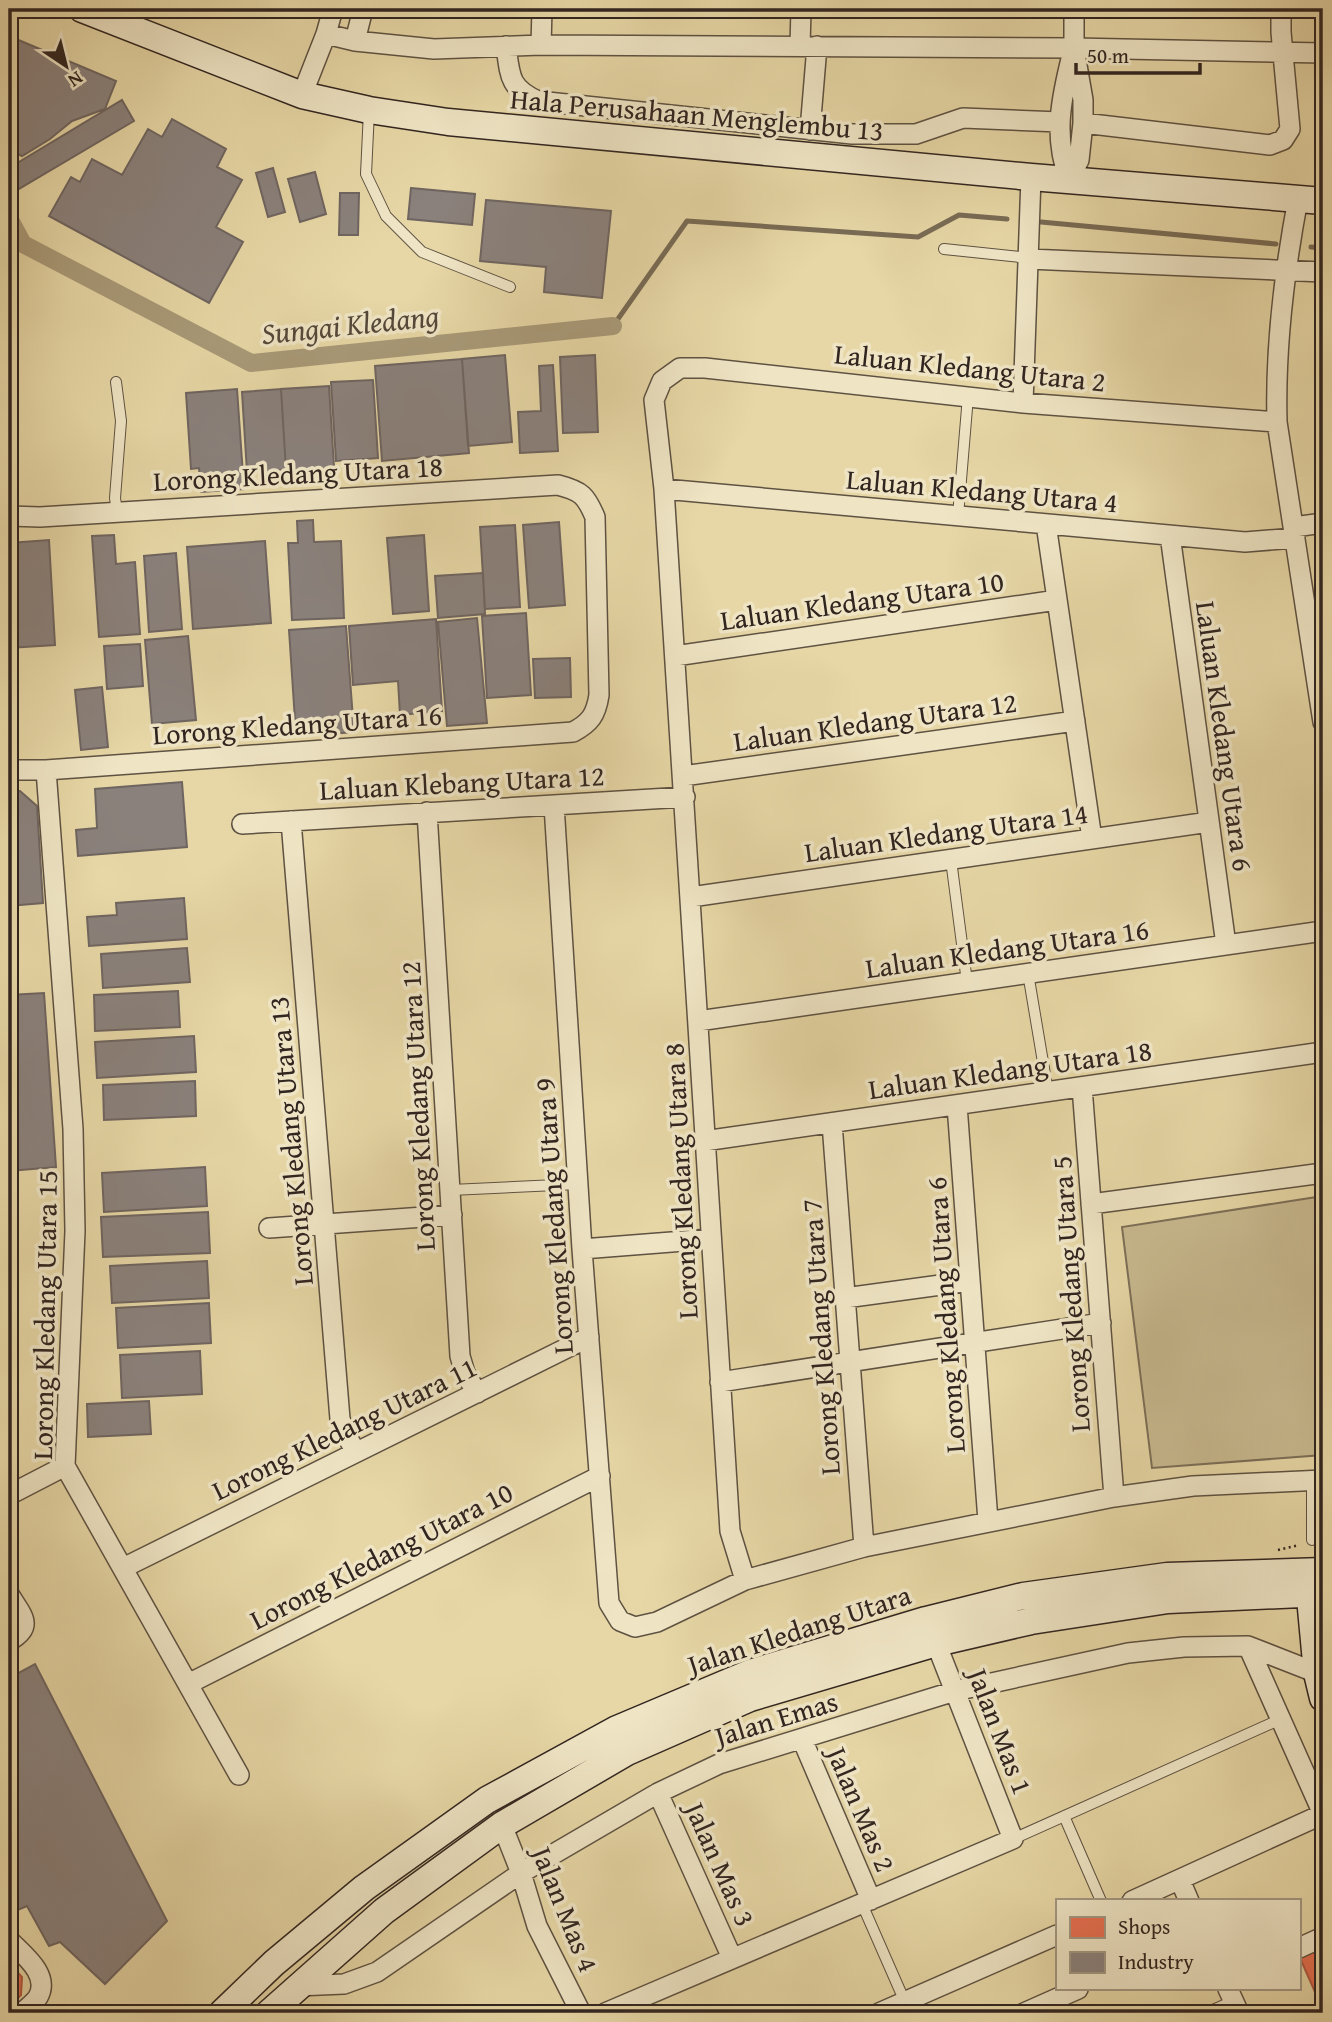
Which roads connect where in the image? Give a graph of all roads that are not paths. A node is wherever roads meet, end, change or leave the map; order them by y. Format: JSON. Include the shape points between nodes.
{"nodes":[{"id":1,"x":82,"y":9,"type":"edge"},
{"id":2,"x":333,"y":9,"type":"edge"},
{"id":3,"x":363,"y":9,"type":"edge"},
{"id":4,"x":542,"y":9,"type":"edge"},
{"id":5,"x":801,"y":9,"type":"edge"},
{"id":6,"x":1074,"y":9,"type":"edge"},
{"id":7,"x":1281,"y":9,"type":"edge"},
{"id":8,"x":326,"y":34,"type":"junction"},
{"id":9,"x":355,"y":41,"type":"junction"},
{"id":10,"x":541,"y":45,"type":"junction"},
{"id":11,"x":506,"y":46,"type":"junction"},
{"id":12,"x":809,"y":46,"type":"junction"},
{"id":13,"x":1074,"y":48,"type":"junction"},
{"id":14,"x":1284,"y":52,"type":"junction"},
{"id":15,"x":1323,"y":53,"type":"edge"},
{"id":16,"x":302,"y":95,"type":"junction"},
{"id":17,"x":369,"y":110,"type":"junction"},
{"id":18,"x":1060,"y":121,"type":"junction"},
{"id":19,"x":1083,"y":123,"type":"junction"},
{"id":20,"x":810,"y":130,"type":"junction"},
{"id":21,"x":1031,"y":177,"type":"junction"},
{"id":22,"x":1069,"y":179,"type":"junction"},
{"id":23,"x":1317,"y":200,"type":"edge"},
{"id":24,"x":944,"y":249,"type":"dead end"},
{"id":25,"x":1029,"y":258,"type":"junction"},
{"id":26,"x":1285,"y":269,"type":"junction"},
{"id":27,"x":1323,"y":272,"type":"edge"},
{"id":28,"x":510,"y":287,"type":"dead end"},
{"id":29,"x":662,"y":381,"type":"joint"},
{"id":30,"x":116,"y":382,"type":"dead end"},
{"id":31,"x":968,"y":397,"type":"junction"},
{"id":32,"x":1024,"y":403,"type":"junction"},
{"id":33,"x":1277,"y":422,"type":"junction"},
{"id":34,"x":664,"y":489,"type":"junction"},
{"id":35,"x":117,"y":512,"type":"junction"},
{"id":36,"x":9,"y":516,"type":"edge"},
{"id":37,"x":957,"y":516,"type":"junction"},
{"id":38,"x":1323,"y":523,"type":"edge"},
{"id":39,"x":1046,"y":524,"type":"junction"},
{"id":40,"x":1294,"y":532,"type":"junction"},
{"id":41,"x":1170,"y":535,"type":"junction"},
{"id":42,"x":1057,"y":600,"type":"junction"},
{"id":43,"x":675,"y":656,"type":"junction"},
{"id":44,"x":1075,"y":720,"type":"junction"},
{"id":45,"x":1323,"y":722,"type":"edge"},
{"id":46,"x":587,"y":724,"type":"joint"},
{"id":47,"x":9,"y":770,"type":"edge"},
{"id":48,"x":46,"y":770,"type":"junction"},
{"id":49,"x":683,"y":776,"type":"junction"},
{"id":50,"x":685,"y":797,"type":"junction"},
{"id":51,"x":554,"y":805,"type":"junction"},
{"id":52,"x":427,"y":812,"type":"junction"},
{"id":53,"x":291,"y":821,"type":"junction"},
{"id":54,"x":1209,"y":822,"type":"junction"},
{"id":55,"x":242,"y":824,"type":"dead end"},
{"id":56,"x":1093,"y":839,"type":"junction"},
{"id":57,"x":951,"y":860,"type":"junction"},
{"id":58,"x":691,"y":897,"type":"junction"},
{"id":59,"x":1323,"y":931,"type":"edge"},
{"id":60,"x":1226,"y":945,"type":"junction"},
{"id":61,"x":1028,"y":973,"type":"junction"},
{"id":62,"x":967,"y":982,"type":"junction"},
{"id":63,"x":698,"y":1021,"type":"junction"},
{"id":64,"x":1323,"y":1052,"type":"edge"},
{"id":65,"x":1082,"y":1087,"type":"junction"},
{"id":66,"x":1048,"y":1092,"type":"junction"},
{"id":67,"x":957,"y":1105,"type":"junction"},
{"id":68,"x":832,"y":1123,"type":"junction"},
{"id":69,"x":704,"y":1141,"type":"junction"},
{"id":70,"x":1323,"y":1173,"type":"edge"},
{"id":71,"x":578,"y":1184,"type":"junction"},
{"id":72,"x":451,"y":1190,"type":"junction"},
{"id":73,"x":1091,"y":1203,"type":"junction"},
{"id":74,"x":452,"y":1215,"type":"junction"},
{"id":75,"x":325,"y":1224,"type":"junction"},
{"id":76,"x":269,"y":1228,"type":"dead end"},
{"id":77,"x":710,"y":1239,"type":"junction"},
{"id":78,"x":582,"y":1249,"type":"junction"},
{"id":79,"x":970,"y":1281,"type":"junction"},
{"id":80,"x":845,"y":1298,"type":"junction"},
{"id":81,"x":1101,"y":1323,"type":"junction"},
{"id":82,"x":589,"y":1337,"type":"junction"},
{"id":83,"x":975,"y":1342,"type":"junction"},
{"id":84,"x":849,"y":1362,"type":"junction"},
{"id":85,"x":720,"y":1382,"type":"junction"},
{"id":86,"x":477,"y":1393,"type":"junction"},
{"id":87,"x":356,"y":1452,"type":"junction"},
{"id":88,"x":65,"y":1466,"type":"junction"},
{"id":89,"x":600,"y":1476,"type":"junction"},
{"id":90,"x":1317,"y":1480,"type":"edge"},
{"id":91,"x":9,"y":1495,"type":"edge"},
{"id":92,"x":1114,"y":1497,"type":"junction"},
{"id":93,"x":988,"y":1521,"type":"junction"},
{"id":94,"x":1312,"y":1540,"type":"dead end"},
{"id":95,"x":864,"y":1547,"type":"junction"},
{"id":96,"x":123,"y":1569,"type":"junction"},
{"id":97,"x":745,"y":1580,"type":"junction"},
{"id":98,"x":1316,"y":1582,"type":"edge"},
{"id":99,"x":9,"y":1594,"type":"edge"},
{"id":100,"x":620,"y":1621,"type":"joint"},
{"id":101,"x":9,"y":1641,"type":"edge"},
{"id":102,"x":936,"y":1643,"type":"junction"},
{"id":103,"x":1248,"y":1646,"type":"junction"},
{"id":104,"x":188,"y":1684,"type":"junction"},
{"id":105,"x":1320,"y":1686,"type":"edge"},
{"id":106,"x":956,"y":1691,"type":"junction"},
{"id":107,"x":1281,"y":1719,"type":"junction"},
{"id":108,"x":802,"y":1739,"type":"junction"},
{"id":109,"x":240,"y":1775,"type":"dead end"},
{"id":110,"x":658,"y":1793,"type":"junction"},
{"id":111,"x":1323,"y":1814,"type":"edge"},
{"id":112,"x":1064,"y":1816,"type":"junction"},
{"id":113,"x":502,"y":1825,"type":"junction"},
{"id":114,"x":1013,"y":1839,"type":"junction"},
{"id":115,"x":521,"y":1873,"type":"junction"},
{"id":116,"x":1180,"y":1880,"type":"junction"},
{"id":117,"x":1100,"y":1899,"type":"edge"},
{"id":118,"x":1137,"y":1899,"type":"edge"},
{"id":119,"x":1188,"y":1899,"type":"edge"},
{"id":120,"x":867,"y":1902,"type":"junction"},
{"id":121,"x":1056,"y":1935,"type":"edge"},
{"id":122,"x":1323,"y":1937,"type":"edge"},
{"id":123,"x":9,"y":1940,"type":"edge"},
{"id":124,"x":1300,"y":1948,"type":"edge"},
{"id":125,"x":732,"y":1958,"type":"junction"},
{"id":126,"x":298,"y":1986,"type":"junction"},
{"id":127,"x":1075,"y":1990,"type":"edge"},
{"id":128,"x":1233,"y":2001,"type":"edge"},
{"id":129,"x":905,"y":2002,"type":"junction"},
{"id":130,"x":22,"y":2013,"type":"edge"},
{"id":131,"x":222,"y":2013,"type":"edge"},
{"id":132,"x":270,"y":2013,"type":"edge"},
{"id":133,"x":581,"y":2013,"type":"edge"},
{"id":134,"x":605,"y":2013,"type":"edge"},
{"id":135,"x":879,"y":2013,"type":"edge"},
{"id":136,"x":1024,"y":2013,"type":"edge"},
{"id":137,"x":1206,"y":2013,"type":"edge"}],
"edges":[{"from":1,"to":16,"type":"main road","name":"Hala Perusahaan Menglembu 13"},
{"from":2,"to":8,"type":"street"},
{"from":3,"to":9,"type":"street"},
{"from":4,"to":10,"type":"street"},
{"from":5,"to":12,"type":"street"},
{"from":6,"to":13,"type":"street"},
{"from":7,"to":14,"type":"street"},
{"from":8,"to":9,"type":"street"},
{"from":8,"to":16,"type":"street"},
{"from":9,"to":11,"type":"street","via":[[434,48]]},
{"from":10,"to":11,"type":"street"},
{"from":10,"to":12,"type":"street"},
{"from":11,"to":20,"type":"street","via":[[509,73],[520,92],[538,101]]},
{"from":12,"to":13,"type":"street"},
{"from":12,"to":20,"type":"street"},
{"from":13,"to":14,"type":"street"},
{"from":13,"to":18,"type":"street"},
{"from":13,"to":19,"type":"street"},
{"from":14,"to":15,"type":"street"},
{"from":14,"to":19,"type":"street","via":[[1290,129],[1283,140],[1270,145]]},
{"from":16,"to":17,"type":"main road","name":"Hala Perusahaan Menglembu 13"},
{"from":17,"to":21,"type":"main road","name":"Hala Perusahaan Menglembu 13","via":[[462,124]]},
{"from":17,"to":28,"type":"lane","via":[[366,174],[386,216],[422,252]]},
{"from":18,"to":20,"type":"street","via":[[964,118],[899,135]]},
{"from":18,"to":22,"type":"street","via":[[1061,158]]},
{"from":19,"to":22,"type":"street","via":[[1079,160]]},
{"from":21,"to":22,"type":"main road","name":"Hala Perusahaan Menglembu 13"},
{"from":21,"to":25,"type":"street"},
{"from":22,"to":23,"type":"main road","name":"Hala Perusahaan Menglembu 13"},
{"from":23,"to":26,"type":"street"},
{"from":24,"to":25,"type":"lane"},
{"from":25,"to":26,"type":"street"},
{"from":25,"to":32,"type":"street"},
{"from":26,"to":27,"type":"street"},
{"from":26,"to":33,"type":"street"},
{"from":29,"to":31,"type":"street","name":"Laluan Kledang Utara 2","via":[[680,368],[705,368]]},
{"from":29,"to":34,"type":"street","name":"Lorong Kledang Utara 8","via":[[654,400]]},
{"from":30,"to":35,"type":"lane","via":[[121,421]]},
{"from":31,"to":32,"type":"street","name":"Laluan Kledang Utara 2"},
{"from":31,"to":37,"type":"lane"},
{"from":32,"to":33,"type":"street","name":"Laluan Kledang Utara 2"},
{"from":33,"to":40,"type":"street"},
{"from":34,"to":37,"type":"street","name":"Laluan Kledang Utara 4"},
{"from":34,"to":43,"type":"street","name":"Lorong Kledang Utara 8"},
{"from":35,"to":36,"type":"street","name":"Lorong Kledang Utara 18"},
{"from":35,"to":46,"type":"street","name":"Lorong Kledang Utara 18","via":[[558,485],[575,489],[587,499],[595,517],[599,695],[596,712]]},
{"from":37,"to":39,"type":"street","name":"Laluan Kledang Utara 4"},
{"from":38,"to":40,"type":"street","name":"Laluan Kledang Utara 4"},
{"from":39,"to":41,"type":"street","name":"Laluan Kledang Utara 4"},
{"from":39,"to":42,"type":"street"},
{"from":40,"to":41,"type":"street","name":"Laluan Kledang Utara 4","via":[[1245,542]]},
{"from":40,"to":45,"type":"street"},
{"from":41,"to":54,"type":"street","name":"Laluan Kledang Utara 6"},
{"from":42,"to":43,"type":"street","name":"Laluan Kledang Utara 10"},
{"from":42,"to":44,"type":"street"},
{"from":43,"to":49,"type":"street","name":"Lorong Kledang Utara 8"},
{"from":44,"to":49,"type":"street","name":"Laluan Kledang Utara 12"},
{"from":44,"to":56,"type":"street"},
{"from":46,"to":48,"type":"street","name":"Lorong Kledang Utara 16","via":[[573,732]]},
{"from":47,"to":48,"type":"street","name":"Lorong Kledang Utara 16"},
{"from":48,"to":88,"type":"street","name":"Lorong Kledang Utara 15","via":[[73,1129],[75,1231]]},
{"from":49,"to":50,"type":"street","name":"Lorong Kledang Utara 8"},
{"from":50,"to":51,"type":"street","name":"Laluan Klebang Utara 12"},
{"from":50,"to":58,"type":"street","name":"Lorong Kledang Utara 8"},
{"from":51,"to":52,"type":"street","name":"Laluan Klebang Utara 12"},
{"from":51,"to":71,"type":"street","name":"Lorong Kledang Utara 9"},
{"from":52,"to":53,"type":"street","name":"Laluan Klebang Utara 12"},
{"from":52,"to":72,"type":"street","name":"Lorong Kledang Utara 12"},
{"from":53,"to":55,"type":"street","name":"Laluan Klebang Utara 12"},
{"from":53,"to":75,"type":"street","name":"Lorong Kledang Utara 13"},
{"from":54,"to":56,"type":"street","name":"Laluan Kledang Utara 14"},
{"from":54,"to":60,"type":"street","name":"Laluan Kledang Utara 6"},
{"from":56,"to":57,"type":"street","name":"Laluan Kledang Utara 14"},
{"from":57,"to":58,"type":"street","name":"Laluan Kledang Utara 14"},
{"from":57,"to":62,"type":"lane"},
{"from":58,"to":63,"type":"street","name":"Lorong Kledang Utara 8"},
{"from":59,"to":60,"type":"street","name":"Laluan Kledang Utara 16"},
{"from":60,"to":61,"type":"street","name":"Laluan Kledang Utara 16"},
{"from":61,"to":62,"type":"street","name":"Laluan Kledang Utara 16"},
{"from":61,"to":66,"type":"lane"},
{"from":62,"to":63,"type":"street","name":"Laluan Kledang Utara 16"},
{"from":63,"to":69,"type":"street","name":"Lorong Kledang Utara 8"},
{"from":64,"to":65,"type":"street","name":"Laluan Kledang Utara 18"},
{"from":65,"to":66,"type":"street","name":"Laluan Kledang Utara 18"},
{"from":65,"to":73,"type":"street","name":"Lorong Kledang Utara 5"},
{"from":66,"to":67,"type":"street","name":"Laluan Kledang Utara 18"},
{"from":67,"to":68,"type":"street","name":"Laluan Kledang Utara 18"},
{"from":67,"to":79,"type":"street","name":"Lorong Kledang Utara 6"},
{"from":68,"to":69,"type":"street","name":"Laluan Kledang Utara 18"},
{"from":68,"to":80,"type":"street","name":"Lorong Kledang Utara 7"},
{"from":69,"to":77,"type":"street","name":"Lorong Kledang Utara 8"},
{"from":70,"to":73,"type":"street"},
{"from":71,"to":72,"type":"lane"},
{"from":71,"to":78,"type":"street","name":"Lorong Kledang Utara 9"},
{"from":72,"to":74,"type":"street","name":"Lorong Kledang Utara 12"},
{"from":73,"to":81,"type":"street","name":"Lorong Kledang Utara 5"},
{"from":74,"to":75,"type":"street"},
{"from":74,"to":86,"type":"street","name":"Lorong Kledang Utara 12","via":[[460,1356]]},
{"from":75,"to":76,"type":"street"},
{"from":75,"to":87,"type":"street","name":"Lorong Kledang Utara 13","via":[[340,1419]]},
{"from":77,"to":78,"type":"street"},
{"from":77,"to":85,"type":"street","name":"Lorong Kledang Utara 8"},
{"from":78,"to":82,"type":"street","name":"Lorong Kledang Utara 9"},
{"from":79,"to":80,"type":"street"},
{"from":79,"to":83,"type":"street","name":"Lorong Kledang Utara 6"},
{"from":80,"to":84,"type":"street","name":"Lorong Kledang Utara 7"},
{"from":81,"to":83,"type":"street"},
{"from":81,"to":92,"type":"street","name":"Lorong Kledang Utara 5"},
{"from":82,"to":86,"type":"street","name":"Lorong Kledang Utara 11"},
{"from":82,"to":89,"type":"street","name":"Lorong Kledang Utara 9"},
{"from":83,"to":84,"type":"street"},
{"from":83,"to":93,"type":"street","name":"Lorong Kledang Utara 6"},
{"from":84,"to":85,"type":"street"},
{"from":84,"to":95,"type":"street","name":"Lorong Kledang Utara 7"},
{"from":85,"to":97,"type":"street","name":"Lorong Kledang Utara 8","via":[[730,1531]]},
{"from":86,"to":87,"type":"street","name":"Lorong Kledang Utara 11"},
{"from":87,"to":96,"type":"street","name":"Lorong Kledang Utara 11"},
{"from":88,"to":91,"type":"street"},
{"from":88,"to":96,"type":"street","name":"Lorong Kledang Utara 15"},
{"from":89,"to":100,"type":"street","name":"Lorong Kledang Utara 9","via":[[609,1603]]},
{"from":89,"to":104,"type":"street","name":"Lorong Kledang Utara 10"},
{"from":90,"to":92,"type":"street","name":"Jalan Kledang Utara","via":[[1192,1486]]},
{"from":90,"to":94,"type":"lane"},
{"from":92,"to":93,"type":"street","name":"Jalan Kledang Utara"},
{"from":93,"to":95,"type":"street","name":"Jalan Kledang Utara"},
{"from":95,"to":97,"type":"street","name":"Jalan Kledang Utara"},
{"from":96,"to":104,"type":"street","name":"Lorong Kledang Utara 15"},
{"from":97,"to":100,"type":"street","name":"Jalan Kledang Utara","via":[[657,1622],[635,1627]]},
{"from":98,"to":102,"type":"main road","name":"Jalan Kledang Utara","via":[[1031,1621]]},
{"from":98,"to":105,"type":"main road"},
{"from":98,"to":131,"type":"main road","name":"Jalan Kledang Utara","via":[[1167,1576],[1023,1596],[926,1620],[737,1678],[617,1728],[487,1800],[364,1888]]},
{"from":99,"to":101,"type":"street","via":[[25,1623],[25,1629]]},
{"from":102,"to":106,"type":"street","name":"Jalan Mas 1"},
{"from":102,"to":113,"type":"main road","name":"Jalan Kledang Utara","via":[[750,1698],[627,1752]]},
{"from":103,"to":105,"type":"street","name":"Jalan Emas"},
{"from":103,"to":106,"type":"street","name":"Jalan Emas","via":[[1128,1653]]},
{"from":103,"to":107,"type":"street"},
{"from":104,"to":109,"type":"street","name":"Lorong Kledang Utara 15"},
{"from":106,"to":108,"type":"street","name":"Jalan Emas"},
{"from":106,"to":114,"type":"street","name":"Jalan Mas 1"},
{"from":107,"to":111,"type":"street"},
{"from":107,"to":112,"type":"lane"},
{"from":108,"to":110,"type":"street","name":"Jalan Emas","via":[[719,1764]]},
{"from":108,"to":120,"type":"street","name":"Jalan Mas 2"},
{"from":110,"to":115,"type":"street","name":"Jalan Emas"},
{"from":110,"to":125,"type":"street","name":"Jalan Mas 3"},
{"from":111,"to":116,"type":"street"},
{"from":112,"to":114,"type":"lane"},
{"from":112,"to":117,"type":"lane"},
{"from":113,"to":115,"type":"street","name":"Jalan Mas 4"},
{"from":113,"to":126,"type":"main road","name":"Jalan Kledang Utara","via":[[384,1911]]},
{"from":114,"to":120,"type":"street"},
{"from":115,"to":126,"type":"street","name":"Jalan Emas","via":[[377,1972],[344,1984]]},
{"from":115,"to":133,"type":"street","name":"Jalan Mas 4","via":[[537,1926]]},
{"from":116,"to":118,"type":"street"},
{"from":116,"to":119,"type":"street"},
{"from":120,"to":125,"type":"street"},
{"from":120,"to":129,"type":"lane"},
{"from":121,"to":129,"type":"street"},
{"from":122,"to":124,"type":"street"},
{"from":123,"to":130,"type":"street","via":[[40,1975],[37,1998]]},
{"from":125,"to":134,"type":"street"},
{"from":126,"to":132,"type":"main road","name":"Jalan Kledang Utara"},
{"from":127,"to":136,"type":"street"},
{"from":128,"to":137,"type":"lane"},
{"from":129,"to":135,"type":"street"}]}
